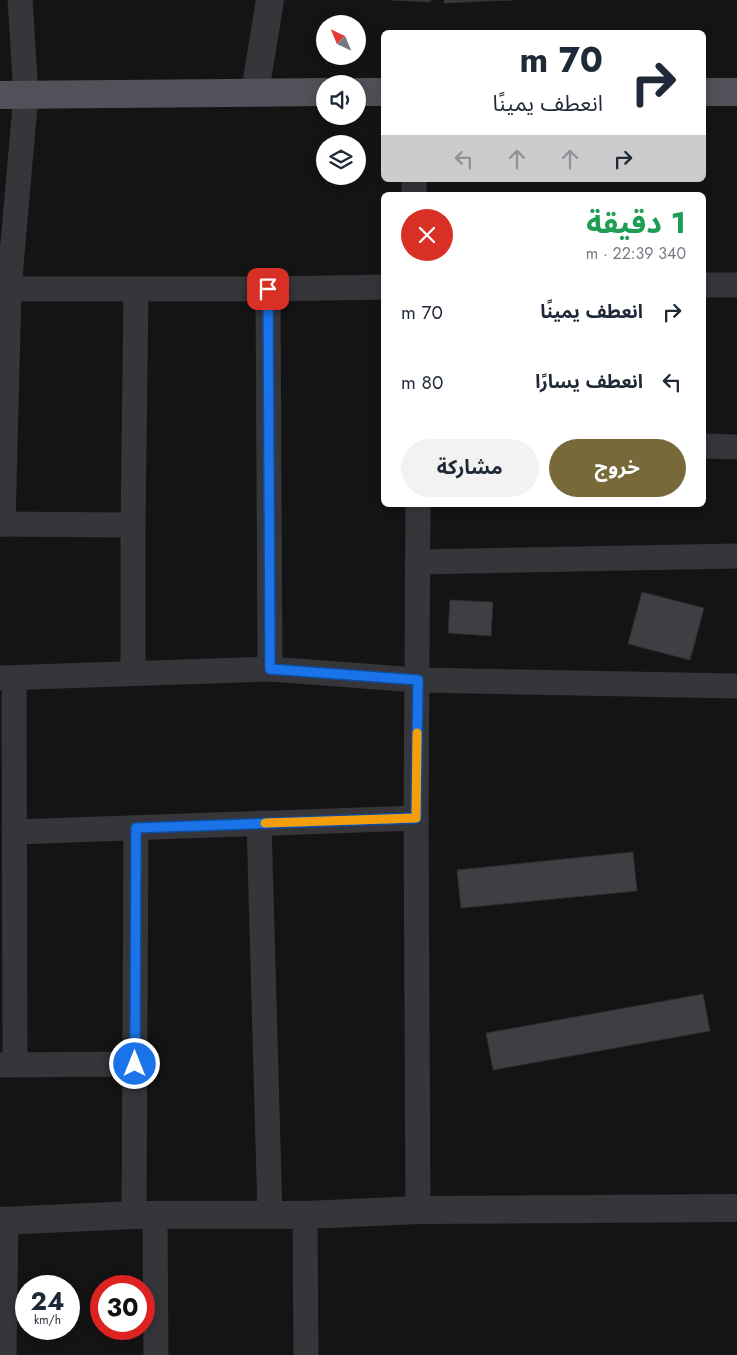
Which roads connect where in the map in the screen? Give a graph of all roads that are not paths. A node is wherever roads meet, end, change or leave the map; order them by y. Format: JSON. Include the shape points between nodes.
{"nodes":[{"id":1,"x":20,"y":0,"type":"edge"},
{"id":2,"x":270,"y":0,"type":"edge"},
{"id":3,"x":256,"y":92,"type":"junction"},
{"id":4,"x":316,"y":92,"type":"edge"},
{"id":5,"x":366,"y":92,"type":"edge"},
{"id":6,"x":381,"y":92,"type":"edge"},
{"id":7,"x":706,"y":92,"type":"edge"},
{"id":8,"x":737,"y":92,"type":"edge"},
{"id":9,"x":13,"y":95,"type":"edge"},
{"id":10,"x":706,"y":285,"type":"edge"},
{"id":11,"x":737,"y":285,"type":"edge"},
{"id":12,"x":381,"y":287,"type":"edge"},
{"id":13,"x":268,"y":289,"type":"junction"},
{"id":14,"x":9,"y":290,"type":"junction"},
{"id":15,"x":136,"y":290,"type":"junction"},
{"id":16,"x":706,"y":446,"type":"edge"},
{"id":17,"x":737,"y":447,"type":"edge"},
{"id":18,"x":418,"y":507,"type":"edge"},
{"id":19,"x":2,"y":524,"type":"edge"},
{"id":20,"x":133,"y":525,"type":"junction"},
{"id":21,"x":737,"y":556,"type":"edge"},
{"id":22,"x":417,"y":562,"type":"junction"},
{"id":23,"x":270,"y":669,"type":"junction"},
{"id":24,"x":133,"y":673,"type":"junction"},
{"id":25,"x":7,"y":678,"type":"edge"},
{"id":26,"x":418,"y":680,"type":"junction"},
{"id":27,"x":737,"y":686,"type":"edge"},
{"id":28,"x":416,"y":818,"type":"junction"},
{"id":29,"x":259,"y":823,"type":"junction"},
{"id":30,"x":136,"y":828,"type":"junction"},
{"id":31,"x":14,"y":832,"type":"junction"},
{"id":32,"x":135,"y":1064,"type":"junction"},
{"id":33,"x":8,"y":1065,"type":"edge"},
{"id":34,"x":737,"y":1208,"type":"edge"},
{"id":35,"x":418,"y":1210,"type":"junction"},
{"id":36,"x":144,"y":1215,"type":"junction"},
{"id":37,"x":305,"y":1215,"type":"junction"},
{"id":38,"x":270,"y":1216,"type":"junction"},
{"id":39,"x":3,"y":1221,"type":"edge"},
{"id":40,"x":4,"y":1355,"type":"edge"},
{"id":41,"x":156,"y":1355,"type":"edge"},
{"id":42,"x":306,"y":1355,"type":"edge"}],
"edges":[{"from":1,"to":9,"type":"street"},
{"from":2,"to":3,"type":"street"},
{"from":3,"to":4,"type":"main road"},
{"from":3,"to":9,"type":"main road"},
{"from":5,"to":6,"type":"main road"},
{"from":7,"to":8,"type":"main road"},
{"from":9,"to":14,"type":"street"},
{"from":10,"to":11,"type":"street"},
{"from":12,"to":13,"type":"street"},
{"from":13,"to":15,"type":"street"},
{"from":13,"to":23,"type":"street"},
{"from":14,"to":15,"type":"street"},
{"from":14,"to":19,"type":"street"},
{"from":15,"to":20,"type":"street"},
{"from":16,"to":17,"type":"street"},
{"from":18,"to":22,"type":"street"},
{"from":19,"to":20,"type":"street"},
{"from":20,"to":24,"type":"street"},
{"from":21,"to":22,"type":"street"},
{"from":22,"to":26,"type":"street"},
{"from":23,"to":24,"type":"street"},
{"from":23,"to":26,"type":"street"},
{"from":24,"to":25,"type":"street"},
{"from":25,"to":31,"type":"street"},
{"from":26,"to":27,"type":"street"},
{"from":26,"to":28,"type":"street"},
{"from":28,"to":29,"type":"street"},
{"from":28,"to":35,"type":"street"},
{"from":29,"to":30,"type":"street"},
{"from":29,"to":38,"type":"street"},
{"from":30,"to":31,"type":"street"},
{"from":30,"to":32,"type":"street"},
{"from":31,"to":33,"type":"street"},
{"from":32,"to":33,"type":"street"},
{"from":32,"to":36,"type":"street"},
{"from":34,"to":35,"type":"street"},
{"from":35,"to":37,"type":"street"},
{"from":36,"to":38,"type":"street"},
{"from":36,"to":39,"type":"street"},
{"from":36,"to":41,"type":"street"},
{"from":37,"to":38,"type":"street"},
{"from":37,"to":42,"type":"street"},
{"from":39,"to":40,"type":"street"}]}
